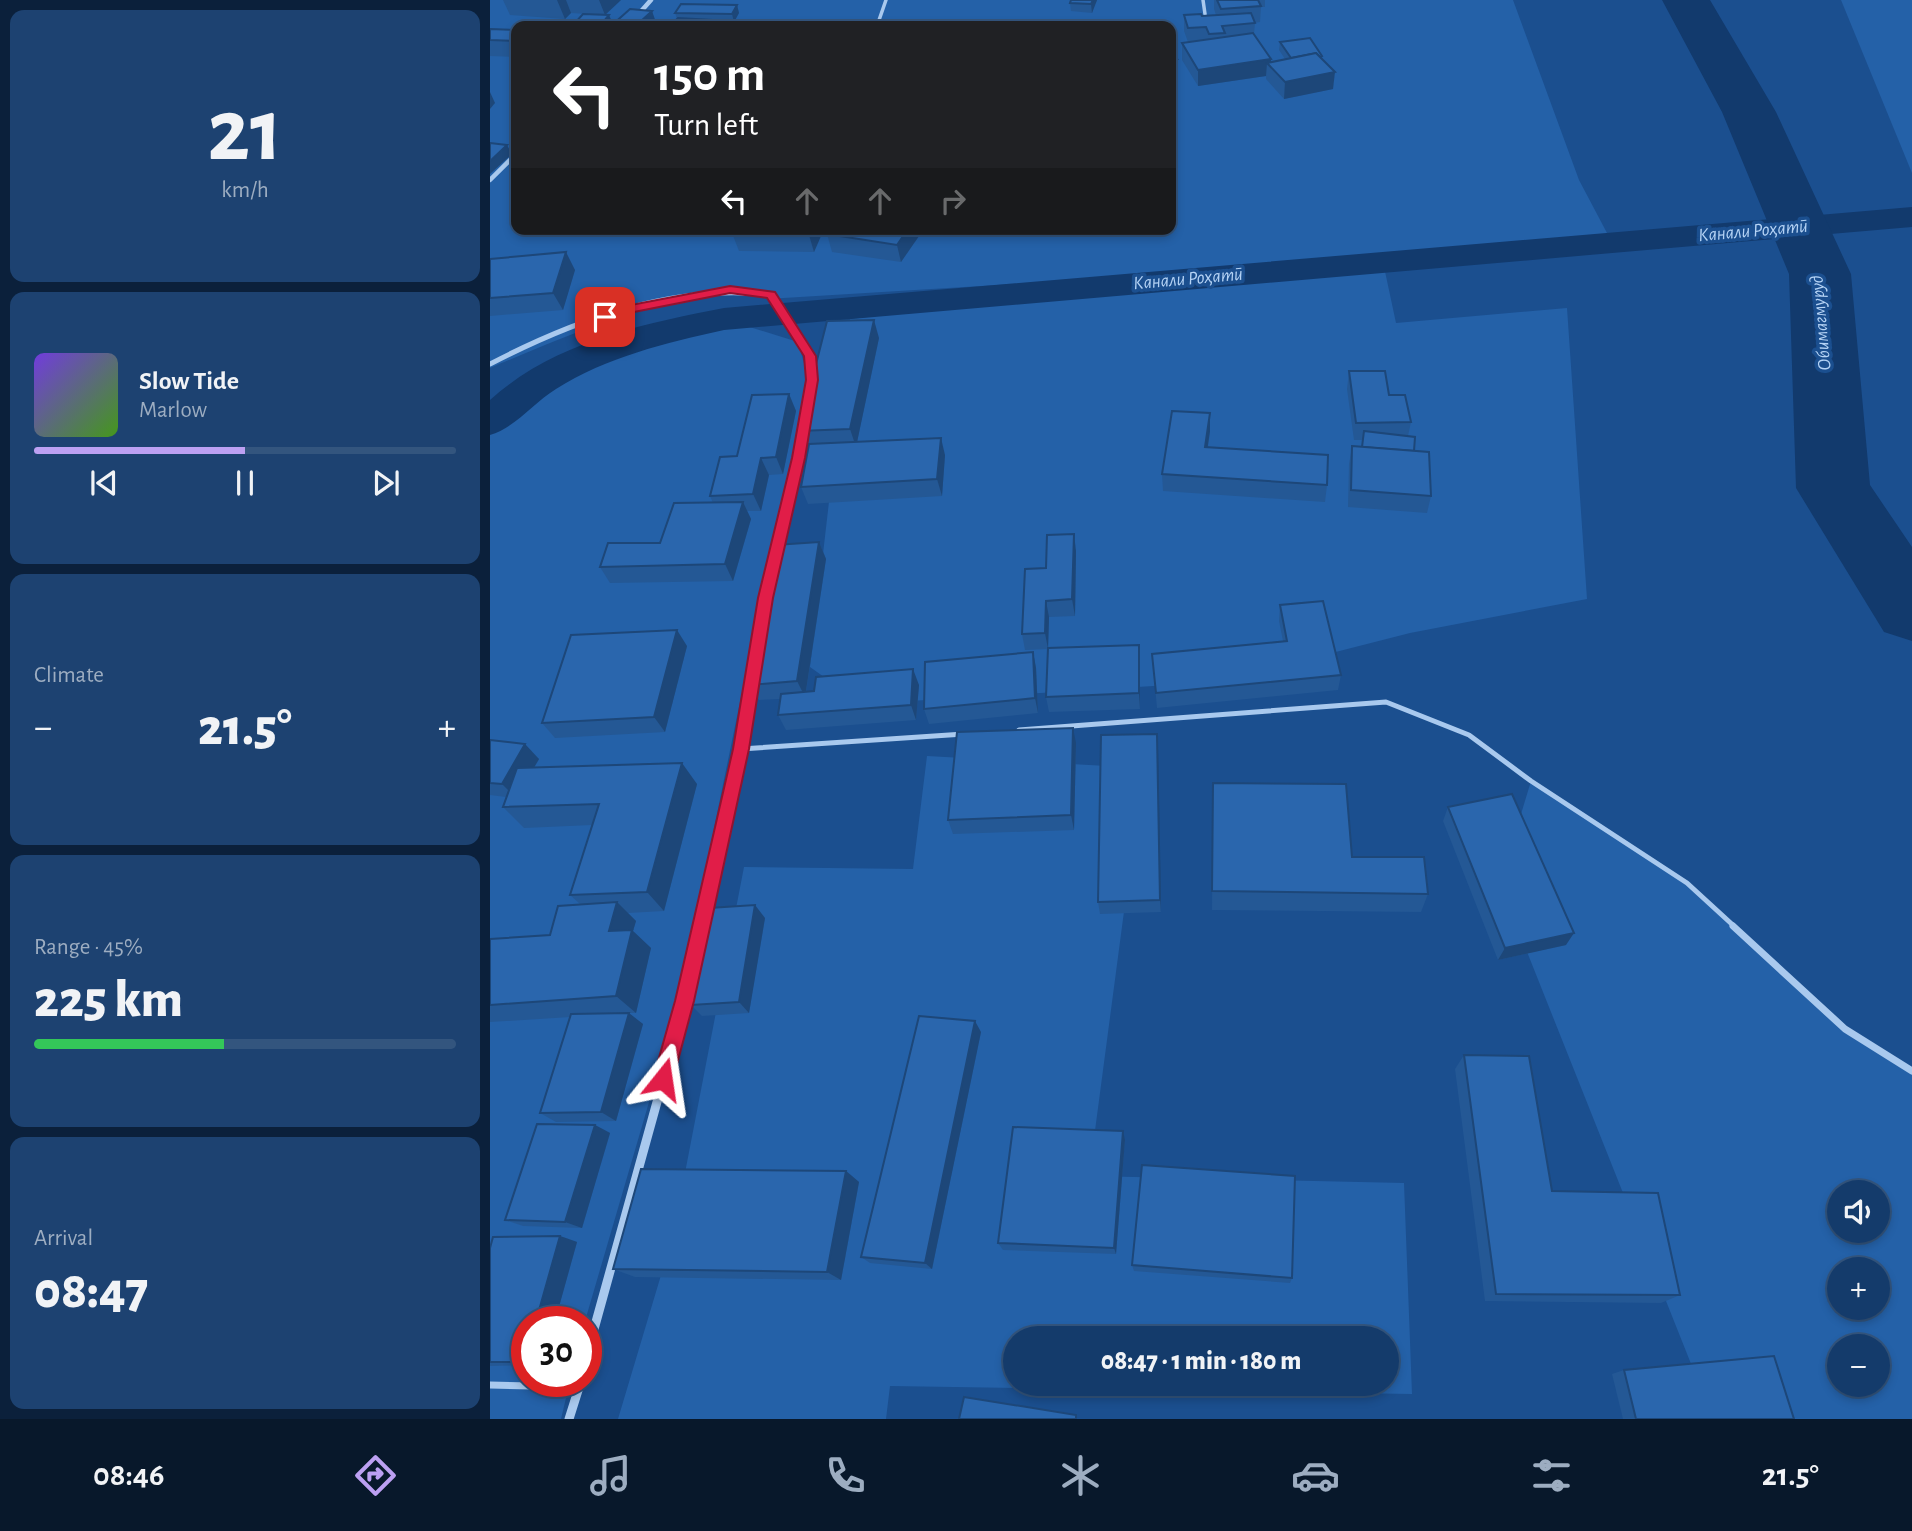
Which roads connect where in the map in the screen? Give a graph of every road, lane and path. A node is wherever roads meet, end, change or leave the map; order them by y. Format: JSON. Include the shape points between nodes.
{"nodes":[{"id":1,"x":651,"y":0,"type":"edge"},
{"id":2,"x":886,"y":0,"type":"edge"},
{"id":3,"x":1203,"y":0,"type":"edge"},
{"id":4,"x":1205,"y":14,"type":"edge"},
{"id":5,"x":632,"y":21,"type":"edge"},
{"id":6,"x":879,"y":21,"type":"edge"},
{"id":7,"x":511,"y":159,"type":"edge"},
{"id":8,"x":490,"y":180,"type":"edge"},
{"id":9,"x":490,"y":365,"type":"edge"},
{"id":10,"x":810,"y":393,"type":"edge"},
{"id":11,"x":806,"y":419,"type":"edge"},
{"id":12,"x":775,"y":560,"type":"edge"},
{"id":13,"x":754,"y":667,"type":"edge"},
{"id":14,"x":1004,"y":731,"type":"edge"},
{"id":15,"x":976,"y":733,"type":"edge"},
{"id":16,"x":741,"y":749,"type":"junction"},
{"id":17,"x":1912,"y":1072,"type":"edge"},
{"id":18,"x":600,"y":1306,"type":"edge"},
{"id":19,"x":490,"y":1385,"type":"edge"},
{"id":20,"x":511,"y":1385,"type":"edge"},
{"id":21,"x":576,"y":1397,"type":"edge"},
{"id":22,"x":569,"y":1419,"type":"edge"}],
"edges":[{"from":1,"to":5,"type":"street"},
{"from":2,"to":6,"type":"lane"},
{"from":3,"to":4,"type":"lane"},
{"from":7,"to":8,"type":"street"},
{"from":9,"to":10,"type":"street","via":[[631,308],[730,290],[771,295],[810,356]]},
{"from":11,"to":12,"type":"street"},
{"from":13,"to":16,"type":"street"},
{"from":14,"to":17,"type":"lane","via":[[1386,702],[1469,735],[1687,883],[1845,1029]]},
{"from":15,"to":16,"type":"lane"},
{"from":16,"to":18,"type":"street","via":[[685,1001]]},
{"from":19,"to":20,"type":"lane"},
{"from":21,"to":22,"type":"street"}]}
